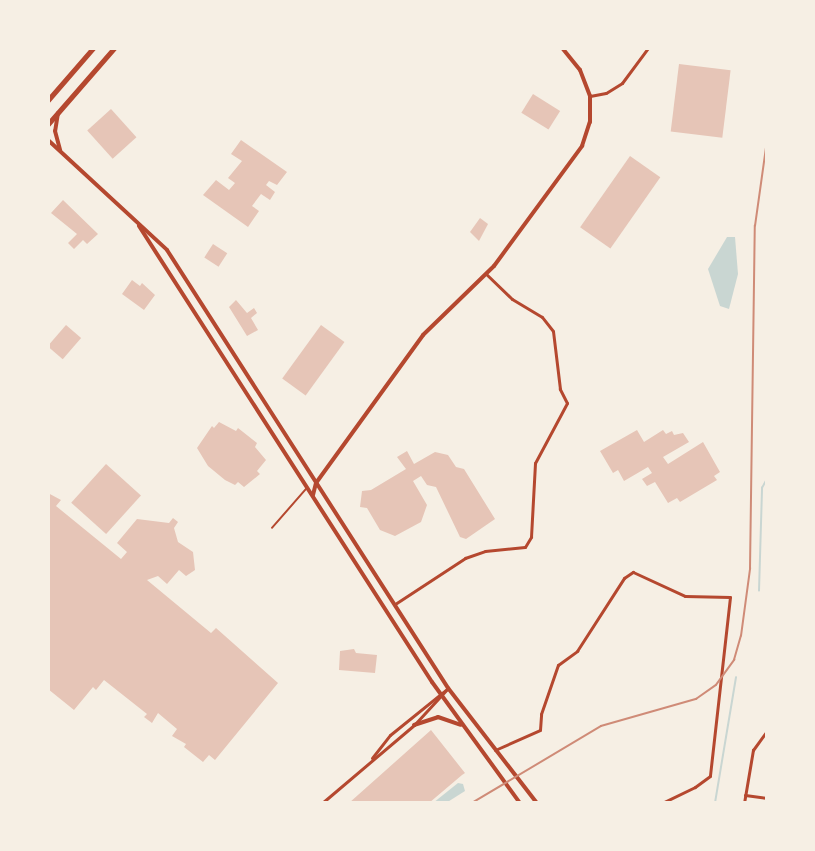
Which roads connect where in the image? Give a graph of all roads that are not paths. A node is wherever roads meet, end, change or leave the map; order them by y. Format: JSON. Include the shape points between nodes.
{"nodes":[{"id":1,"x":93,"y":48,"type":"edge"},
{"id":2,"x":114,"y":48,"type":"edge"},
{"id":3,"x":562,"y":48,"type":"edge"},
{"id":4,"x":648,"y":48,"type":"edge"},
{"id":5,"x":590,"y":96,"type":"junction"},
{"id":6,"x":48,"y":100,"type":"edge"},
{"id":7,"x":58,"y":112,"type":"junction"},
{"id":8,"x":48,"y":124,"type":"edge"},
{"id":9,"x":48,"y":140,"type":"edge"},
{"id":10,"x":60,"y":151,"type":"junction"},
{"id":11,"x":139,"y":226,"type":"junction"},
{"id":12,"x":486,"y":274,"type":"junction"},
{"id":13,"x":316,"y":483,"type":"junction"},
{"id":14,"x":307,"y":488,"type":"junction"},
{"id":15,"x":312,"y":496,"type":"junction"},
{"id":16,"x":272,"y":528,"type":"dead end"},
{"id":17,"x":395,"y":604,"type":"junction"},
{"id":18,"x":448,"y":688,"type":"junction"},
{"id":19,"x":439,"y":692,"type":"junction"},
{"id":20,"x":442,"y":698,"type":"junction"},
{"id":21,"x":414,"y":724,"type":"junction"},
{"id":22,"x":464,"y":727,"type":"junction"},
{"id":23,"x":767,"y":731,"type":"edge"},
{"id":24,"x":495,"y":750,"type":"junction"},
{"id":25,"x":371,"y":759,"type":"junction"},
{"id":26,"x":745,"y":795,"type":"junction"},
{"id":27,"x":767,"y":798,"type":"edge"},
{"id":28,"x":322,"y":803,"type":"edge"},
{"id":29,"x":520,"y":803,"type":"edge"},
{"id":30,"x":537,"y":803,"type":"edge"},
{"id":31,"x":662,"y":803,"type":"edge"},
{"id":32,"x":744,"y":803,"type":"edge"}],
"edges":[{"from":1,"to":6,"type":"main road"},
{"from":2,"to":7,"type":"main road"},
{"from":3,"to":5,"type":"street","via":[[580,70]]},
{"from":4,"to":5,"type":"street","via":[[622,83],[606,93]]},
{"from":5,"to":12,"type":"street","via":[[590,122],[576,155]]},
{"from":7,"to":8,"type":"main road"},
{"from":7,"to":10,"type":"street","via":[[55,132]]},
{"from":9,"to":10,"type":"street"},
{"from":10,"to":11,"type":"street"},
{"from":11,"to":13,"type":"street","via":[[147,228],[167,250]]},
{"from":11,"to":14,"type":"street"},
{"from":12,"to":13,"type":"street","via":[[423,335]]},
{"from":12,"to":17,"type":"street","via":[[512,299],[542,317],[553,332],[560,389],[567,403],[535,463],[531,537],[525,547],[475,554]]},
{"from":13,"to":14,"type":"street"},
{"from":13,"to":15,"type":"street"},
{"from":13,"to":17,"type":"street"},
{"from":14,"to":15,"type":"street"},
{"from":14,"to":16,"type":"lane"},
{"from":15,"to":19,"type":"street"},
{"from":17,"to":18,"type":"street"},
{"from":18,"to":19,"type":"street"},
{"from":18,"to":20,"type":"street"},
{"from":18,"to":24,"type":"street"},
{"from":19,"to":20,"type":"street"},
{"from":19,"to":25,"type":"street","via":[[390,735]]},
{"from":20,"to":21,"type":"street"},
{"from":20,"to":22,"type":"street"},
{"from":21,"to":22,"type":"street","via":[[438,717]]},
{"from":21,"to":25,"type":"street"},
{"from":22,"to":29,"type":"street"},
{"from":23,"to":26,"type":"street","via":[[753,750]]},
{"from":24,"to":30,"type":"street"},
{"from":24,"to":31,"type":"street","via":[[540,730],[541,714],[558,665],[578,651],[624,578],[633,572],[685,596],[730,597],[710,776],[695,788]]},
{"from":25,"to":28,"type":"street"},
{"from":26,"to":27,"type":"street"},
{"from":26,"to":32,"type":"street"}]}
